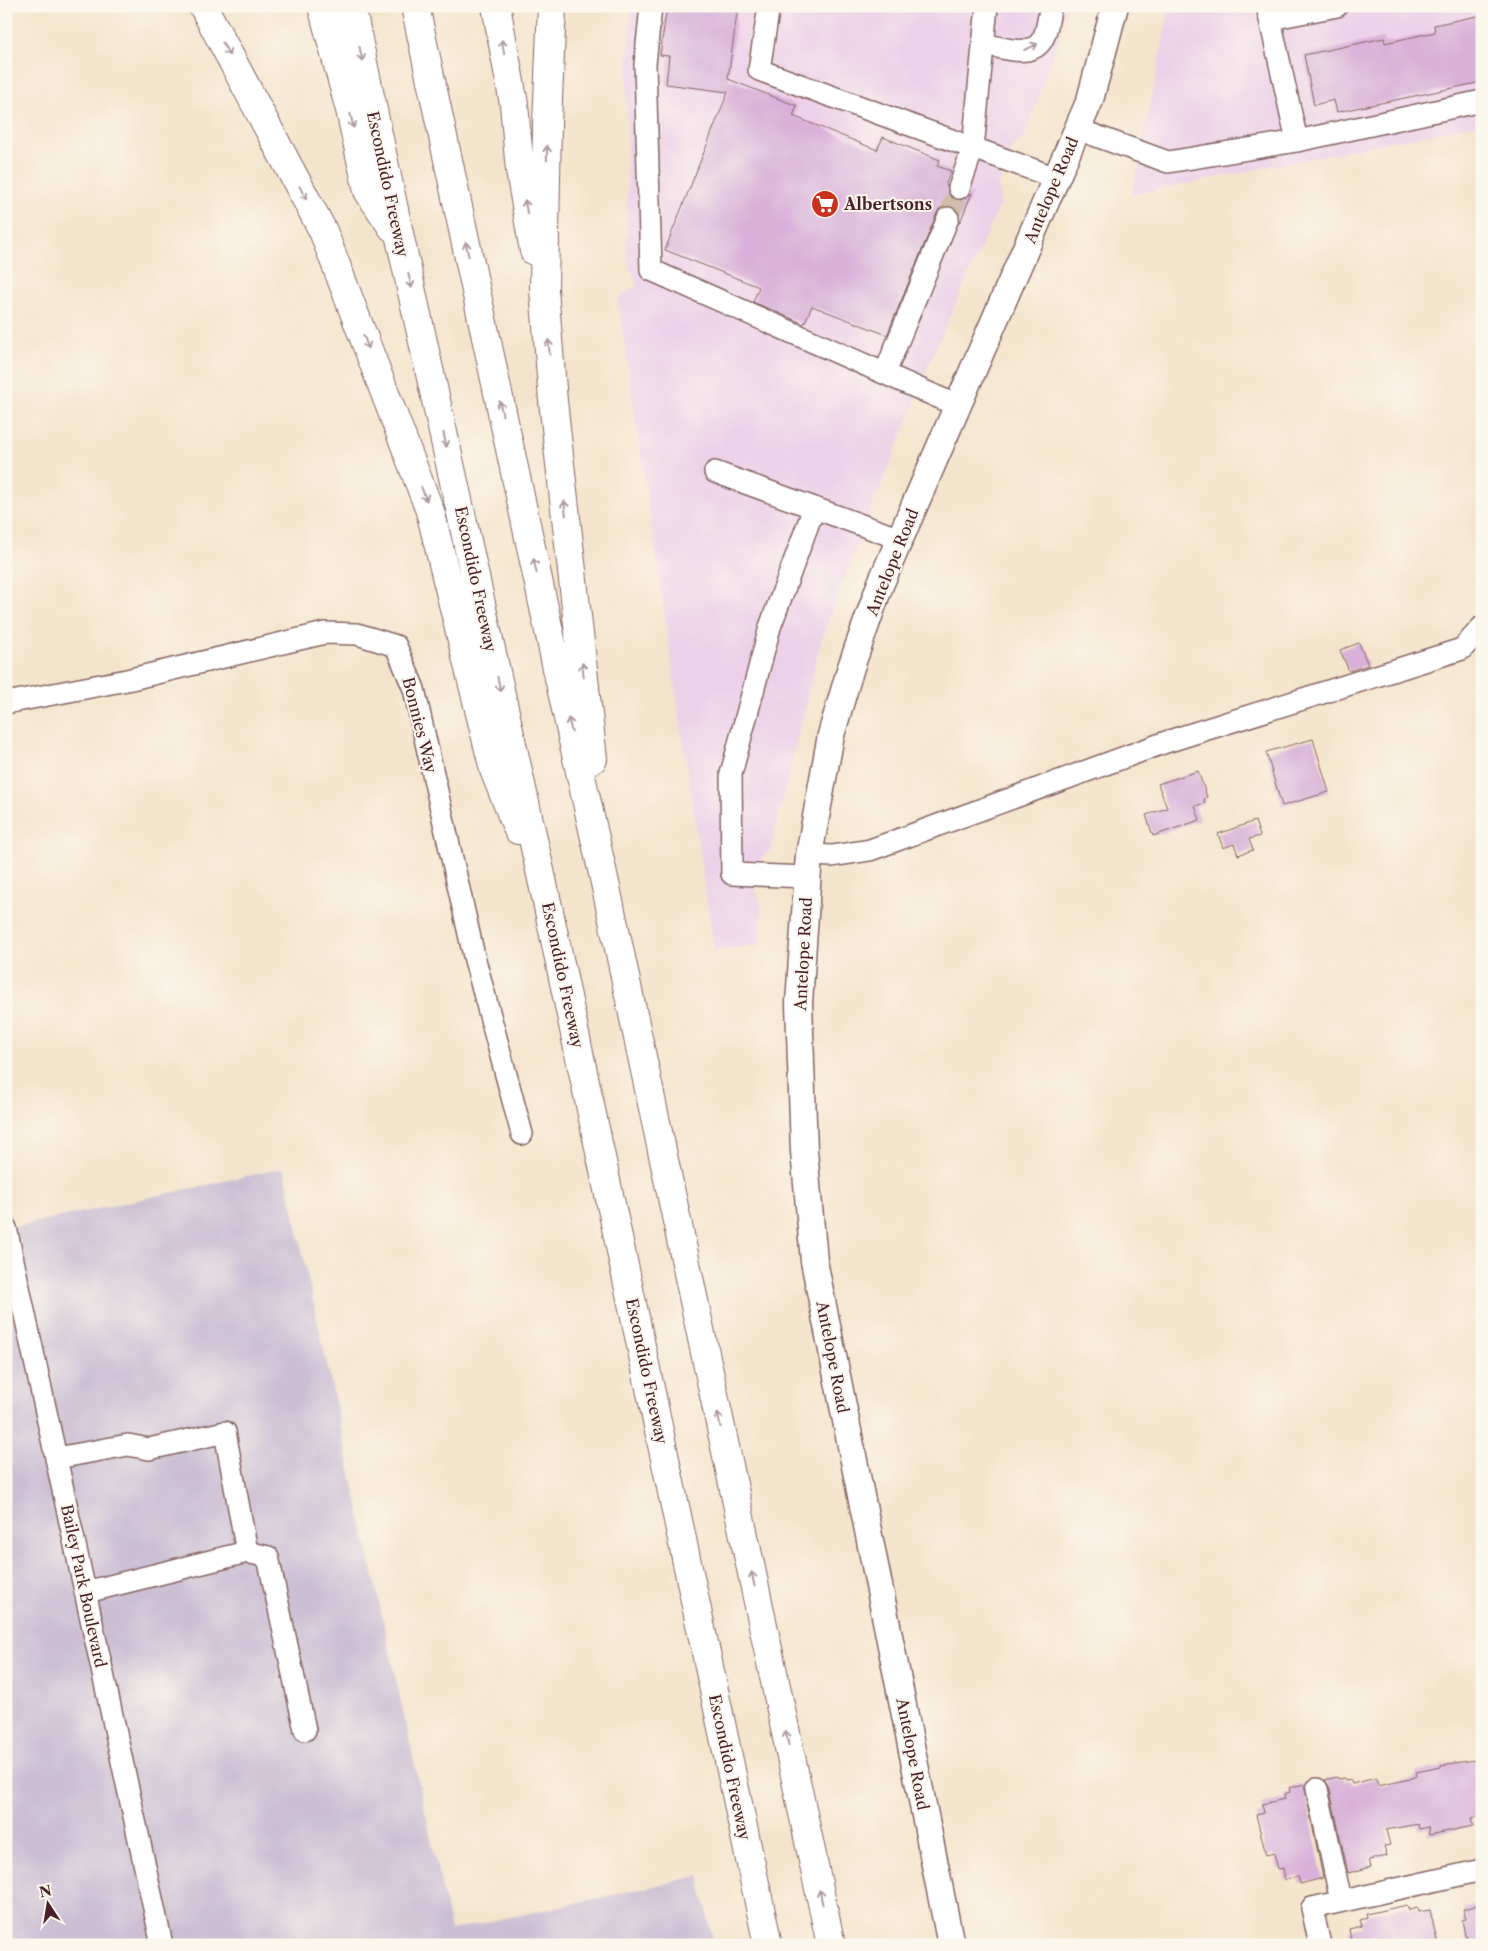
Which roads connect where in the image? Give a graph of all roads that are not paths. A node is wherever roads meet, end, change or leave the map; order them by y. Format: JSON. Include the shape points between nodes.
{"nodes":[{"id":1,"x":203,"y":6,"type":"edge"},
{"id":2,"x":322,"y":6,"type":"edge"},
{"id":3,"x":351,"y":6,"type":"edge"},
{"id":4,"x":415,"y":6,"type":"edge"},
{"id":5,"x":496,"y":6,"type":"edge"},
{"id":6,"x":552,"y":6,"type":"edge"},
{"id":7,"x":651,"y":6,"type":"edge"},
{"id":8,"x":769,"y":6,"type":"edge"},
{"id":9,"x":988,"y":6,"type":"edge"},
{"id":10,"x":1051,"y":6,"type":"edge"},
{"id":11,"x":1116,"y":6,"type":"edge"},
{"id":12,"x":1337,"y":6,"type":"edge"},
{"id":13,"x":1268,"y":13,"type":"edge"},
{"id":14,"x":984,"y":44,"type":"junction"},
{"id":15,"x":1482,"y":101,"type":"edge"},
{"id":16,"x":1077,"y":129,"type":"junction"},
{"id":17,"x":1297,"y":142,"type":"junction"},
{"id":18,"x":973,"y":148,"type":"junction"},
{"id":19,"x":1056,"y":178,"type":"junction"},
{"id":20,"x":958,"y":188,"type":"tunnel mouth"},
{"id":21,"x":948,"y":218,"type":"tunnel mouth"},
{"id":22,"x":400,"y":238,"type":"junction"},
{"id":23,"x":544,"y":289,"type":"junction"},
{"id":24,"x":885,"y":373,"type":"junction"},
{"id":25,"x":958,"y":406,"type":"junction"},
{"id":26,"x":715,"y":472,"type":"dead end"},
{"id":27,"x":814,"y":508,"type":"junction"},
{"id":28,"x":900,"y":539,"type":"junction"},
{"id":29,"x":1482,"y":627,"type":"edge"},
{"id":30,"x":6,"y":703,"type":"edge"},
{"id":31,"x":808,"y":866,"type":"junction"},
{"id":32,"x":607,"y":892,"type":"junction"},
{"id":33,"x":547,"y":902,"type":"junction"},
{"id":34,"x":522,"y":1134,"type":"dead end"},
{"id":35,"x":6,"y":1228,"type":"edge"},
{"id":36,"x":13,"y":1293,"type":"edge"},
{"id":37,"x":56,"y":1458,"type":"junction"},
{"id":38,"x":247,"y":1552,"type":"junction"},
{"id":39,"x":86,"y":1592,"type":"junction"},
{"id":40,"x":305,"y":1730,"type":"dead end"},
{"id":41,"x":1316,"y":1789,"type":"dead end"},
{"id":42,"x":1482,"y":1870,"type":"edge"},
{"id":43,"x":1341,"y":1901,"type":"junction"},
{"id":44,"x":162,"y":1945,"type":"edge"},
{"id":45,"x":768,"y":1945,"type":"edge"},
{"id":46,"x":831,"y":1945,"type":"edge"},
{"id":47,"x":951,"y":1945,"type":"edge"},
{"id":48,"x":1320,"y":1945,"type":"edge"}],
"edges":[{"from":1,"to":33,"type":"highway","one_way":true,"via":[[327,241],[430,511],[494,770]]},
{"from":2,"to":22,"type":"highway","one_way":true,"via":[[368,191]]},
{"from":3,"to":22,"type":"highway","name":"Escondido Freeway","one_way":true},
{"from":32,"to":4,"type":"highway","one_way":true},
{"from":23,"to":5,"type":"highway","one_way":true,"via":[[530,233],[514,104]]},
{"from":23,"to":6,"type":"highway","one_way":true},
{"from":7,"to":24,"type":"street","via":[[645,64],[652,270]]},
{"from":8,"to":18,"type":"street","via":[[759,70]]},
{"from":9,"to":14,"type":"street"},
{"from":14,"to":10,"type":"street","one_way":true,"via":[[1022,51],[1034,48],[1042,41]]},
{"from":11,"to":16,"type":"main road","name":"Antelope Road","via":[[1090,100]]},
{"from":12,"to":13,"type":"street"},
{"from":13,"to":17,"type":"street"},
{"from":14,"to":18,"type":"street"},
{"from":15,"to":17,"type":"street"},
{"from":16,"to":17,"type":"street","via":[[1168,162]]},
{"from":16,"to":19,"type":"main road","name":"Antelope Road"},
{"from":18,"to":19,"type":"street"},
{"from":18,"to":20,"type":"street"},
{"from":19,"to":25,"type":"main road","name":"Antelope Road"},
{"from":21,"to":24,"type":"street"},
{"from":22,"to":33,"type":"highway","name":"Escondido Freeway","one_way":true},
{"from":32,"to":23,"type":"highway","one_way":true,"via":[[553,402]]},
{"from":24,"to":25,"type":"street"},
{"from":25,"to":28,"type":"main road","name":"Antelope Road"},
{"from":26,"to":27,"type":"street"},
{"from":27,"to":28,"type":"street"},
{"from":27,"to":31,"type":"street","via":[[770,627],[731,774],[732,874]]},
{"from":28,"to":31,"type":"main road","name":"Antelope Road","via":[[854,658],[831,735]]},
{"from":29,"to":31,"type":"street","via":[[1462,649],[1166,742],[870,850],[832,856]]},
{"from":30,"to":34,"type":"street","name":"Bonnies Way","via":[[127,680],[325,633],[357,634],[396,646],[414,689],[474,956]]},
{"from":31,"to":47,"type":"main road","name":"Antelope Road","via":[[800,1003],[804,1151],[814,1261]]},
{"from":46,"to":32,"type":"highway","one_way":true},
{"from":33,"to":45,"type":"highway","name":"Escondido Freeway"},
{"from":35,"to":36,"type":"street","name":"Bailey Park Boulevard"},
{"from":36,"to":37,"type":"street","name":"Bailey Park Boulevard"},
{"from":37,"to":38,"type":"street","via":[[128,1445],[149,1449],[225,1432]]},
{"from":37,"to":39,"type":"street","name":"Bailey Park Boulevard"},
{"from":38,"to":39,"type":"street"},
{"from":38,"to":40,"type":"street","via":[[268,1557]]},
{"from":39,"to":44,"type":"street","name":"Bailey Park Boulevard"},
{"from":41,"to":43,"type":"street"},
{"from":42,"to":43,"type":"street"},
{"from":43,"to":48,"type":"street","via":[[1312,1908]]}]}
